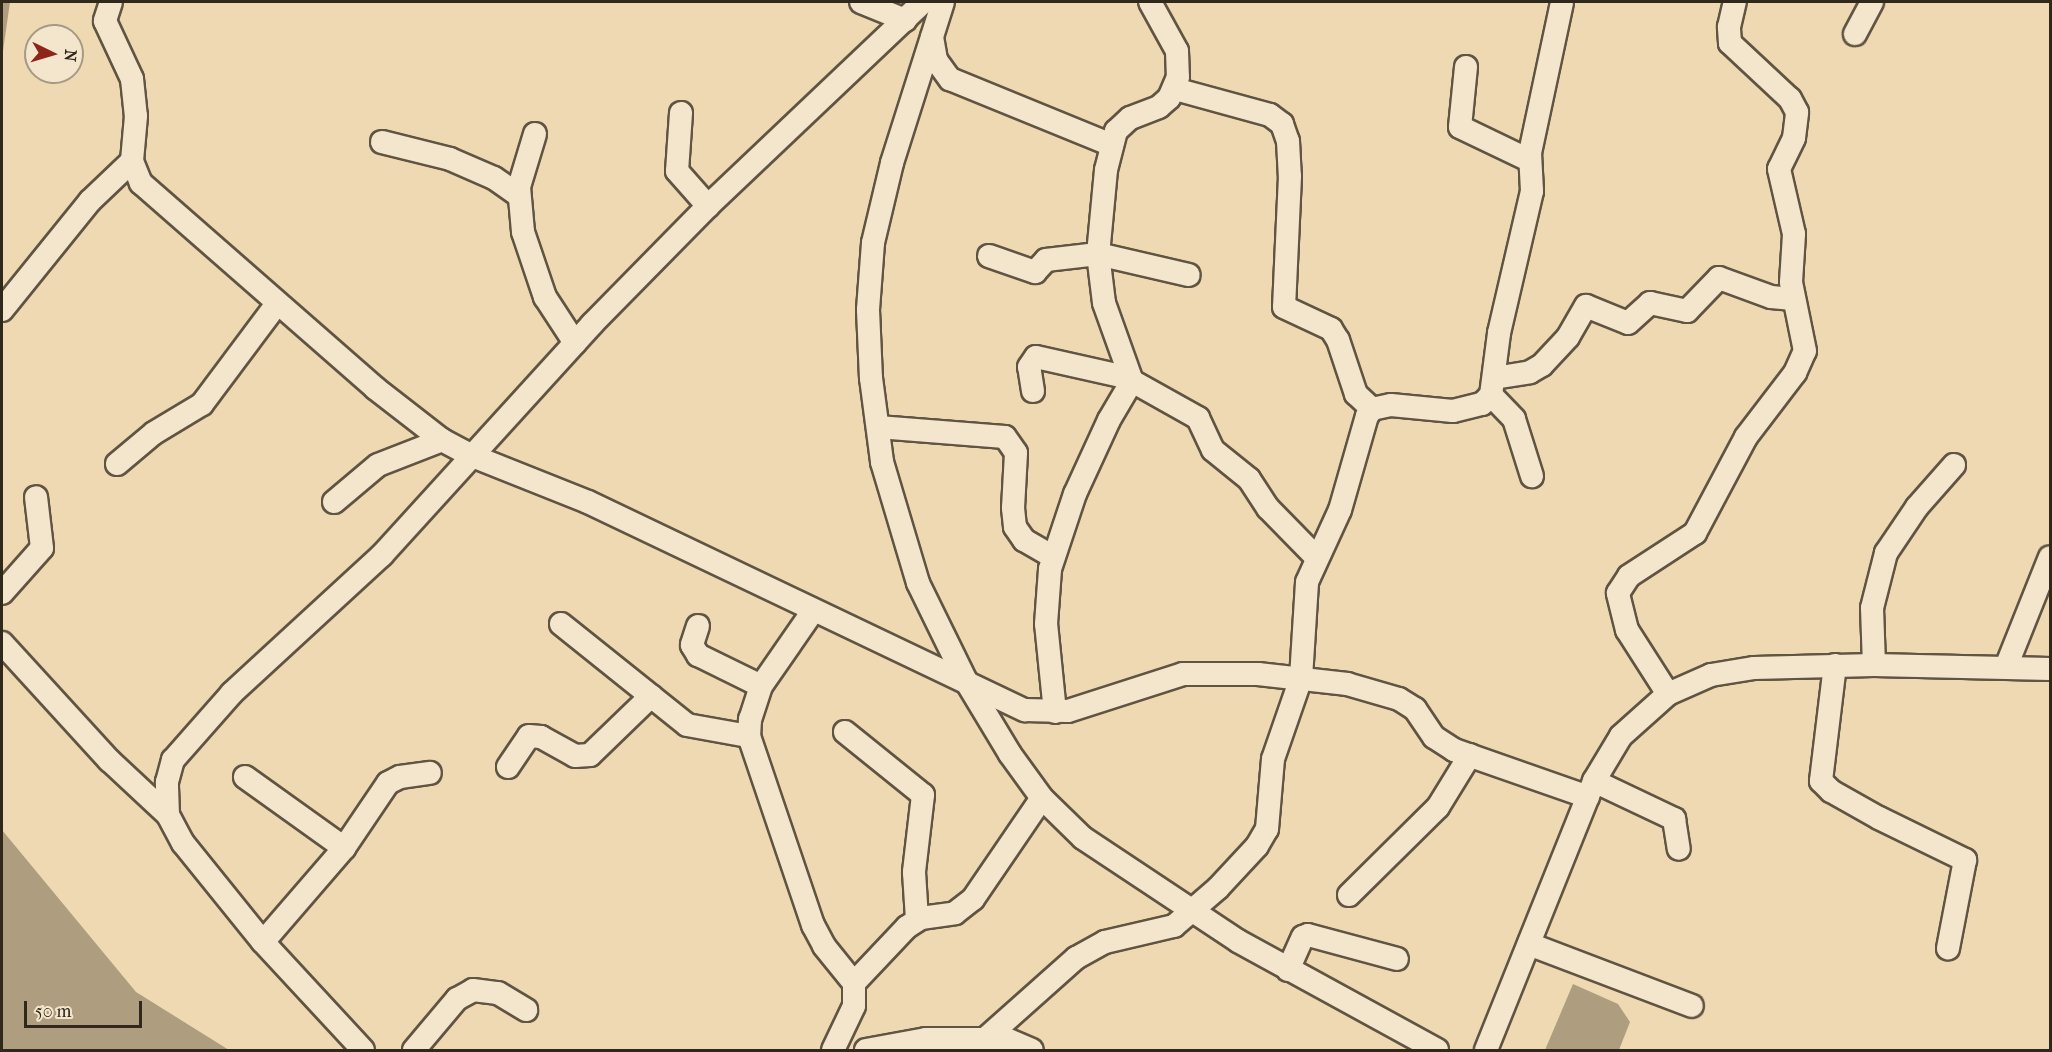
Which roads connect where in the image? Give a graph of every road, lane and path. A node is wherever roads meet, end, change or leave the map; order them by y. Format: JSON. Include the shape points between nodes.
{"nodes":[{"id":1,"x":111,"y":2,"type":"edge"},
{"id":2,"x":861,"y":2,"type":"edge"},
{"id":3,"x":923,"y":2,"type":"edge"},
{"id":4,"x":943,"y":2,"type":"edge"},
{"id":5,"x":1150,"y":2,"type":"edge"},
{"id":6,"x":1562,"y":2,"type":"edge"},
{"id":7,"x":1735,"y":2,"type":"edge"},
{"id":8,"x":1872,"y":2,"type":"edge"},
{"id":9,"x":904,"y":20,"type":"junction"},
{"id":10,"x":1855,"y":34,"type":"dead end"},
{"id":11,"x":932,"y":38,"type":"junction"},
{"id":12,"x":1466,"y":67,"type":"dead end"},
{"id":13,"x":1175,"y":89,"type":"junction"},
{"id":14,"x":681,"y":113,"type":"dead end"},
{"id":15,"x":535,"y":134,"type":"dead end"},
{"id":16,"x":382,"y":142,"type":"dead end"},
{"id":17,"x":1112,"y":145,"type":"junction"},
{"id":18,"x":1529,"y":160,"type":"junction"},
{"id":19,"x":132,"y":161,"type":"junction"},
{"id":20,"x":518,"y":195,"type":"junction"},
{"id":21,"x":708,"y":206,"type":"junction"},
{"id":22,"x":1098,"y":254,"type":"junction"},
{"id":23,"x":989,"y":256,"type":"dead end"},
{"id":24,"x":1189,"y":275,"type":"dead end"},
{"id":25,"x":1793,"y":299,"type":"junction"},
{"id":26,"x":276,"y":305,"type":"junction"},
{"id":27,"x":2,"y":310,"type":"edge"},
{"id":28,"x":575,"y":343,"type":"junction"},
{"id":29,"x":1131,"y":380,"type":"junction"},
{"id":30,"x":1493,"y":386,"type":"junction"},
{"id":31,"x":1033,"y":392,"type":"dead end"},
{"id":32,"x":1372,"y":409,"type":"junction"},
{"id":33,"x":878,"y":427,"type":"junction"},
{"id":34,"x":442,"y":440,"type":"junction"},
{"id":35,"x":470,"y":456,"type":"junction"},
{"id":36,"x":117,"y":465,"type":"dead end"},
{"id":37,"x":1954,"y":465,"type":"dead end"},
{"id":38,"x":1532,"y":476,"type":"dead end"},
{"id":39,"x":36,"y":496,"type":"dead end"},
{"id":40,"x":334,"y":502,"type":"dead end"},
{"id":41,"x":1054,"y":556,"type":"junction"},
{"id":42,"x":2050,"y":557,"type":"edge"},
{"id":43,"x":1317,"y":558,"type":"junction"},
{"id":44,"x":2,"y":593,"type":"edge"},
{"id":45,"x":813,"y":610,"type":"junction"},
{"id":46,"x":561,"y":624,"type":"dead end"},
{"id":47,"x":698,"y":626,"type":"dead end"},
{"id":48,"x":2,"y":643,"type":"edge"},
{"id":49,"x":1835,"y":665,"type":"junction"},
{"id":50,"x":1874,"y":665,"type":"junction"},
{"id":51,"x":2006,"y":668,"type":"junction"},
{"id":52,"x":2050,"y":669,"type":"edge"},
{"id":53,"x":1301,"y":678,"type":"junction"},
{"id":54,"x":966,"y":681,"type":"junction"},
{"id":55,"x":761,"y":686,"type":"junction"},
{"id":56,"x":1668,"y":694,"type":"junction"},
{"id":57,"x":651,"y":696,"type":"junction"},
{"id":58,"x":1055,"y":712,"type":"junction"},
{"id":59,"x":845,"y":732,"type":"dead end"},
{"id":60,"x":749,"y":736,"type":"junction"},
{"id":61,"x":1470,"y":755,"type":"junction"},
{"id":62,"x":508,"y":767,"type":"dead end"},
{"id":63,"x":430,"y":774,"type":"dead end"},
{"id":64,"x":245,"y":777,"type":"dead end"},
{"id":65,"x":1591,"y":789,"type":"junction"},
{"id":66,"x":1042,"y":798,"type":"junction"},
{"id":67,"x":168,"y":815,"type":"junction"},
{"id":68,"x":344,"y":848,"type":"junction"},
{"id":69,"x":1679,"y":849,"type":"dead end"},
{"id":70,"x":1349,"y":895,"type":"dead end"},
{"id":71,"x":1191,"y":911,"type":"junction"},
{"id":72,"x":917,"y":920,"type":"junction"},
{"id":73,"x":264,"y":942,"type":"junction"},
{"id":74,"x":1529,"y":944,"type":"junction"},
{"id":75,"x":1948,"y":948,"type":"dead end"},
{"id":76,"x":1397,"y":959,"type":"dead end"},
{"id":77,"x":1288,"y":970,"type":"junction"},
{"id":78,"x":854,"y":983,"type":"junction"},
{"id":79,"x":1692,"y":1006,"type":"dead end"},
{"id":80,"x":526,"y":1010,"type":"dead end"},
{"id":81,"x":989,"y":1043,"type":"edge"},
{"id":82,"x":363,"y":1050,"type":"edge"},
{"id":83,"x":414,"y":1050,"type":"edge"},
{"id":84,"x":833,"y":1050,"type":"edge"},
{"id":85,"x":866,"y":1050,"type":"edge"},
{"id":86,"x":1032,"y":1050,"type":"edge"},
{"id":87,"x":1437,"y":1050,"type":"edge"},
{"id":88,"x":1486,"y":1050,"type":"edge"}],
"edges":[{"from":1,"to":19,"type":"street","via":[[105,21],[132,79],[136,116]]},
{"from":2,"to":9,"type":"street"},
{"from":3,"to":9,"type":"street"},
{"from":4,"to":11,"type":"street"},
{"from":5,"to":13,"type":"street","via":[[1177,51]]},
{"from":6,"to":18,"type":"street"},
{"from":7,"to":25,"type":"street","via":[[1730,43],[1790,99],[1797,112],[1794,138],[1779,169],[1794,234]]},
{"from":8,"to":10,"type":"street"},
{"from":9,"to":21,"type":"street"},
{"from":11,"to":17,"type":"street","via":[[936,60],[950,80]]},
{"from":11,"to":33,"type":"street","via":[[892,163],[873,243],[868,310]]},
{"from":12,"to":18,"type":"street","via":[[1460,128]]},
{"from":13,"to":17,"type":"street","via":[[1160,107],[1122,123]]},
{"from":13,"to":32,"type":"street","via":[[1270,115],[1282,124],[1288,141],[1290,176],[1284,307],[1330,329],[1338,340],[1356,394]]},
{"from":14,"to":21,"type":"street","via":[[677,171]]},
{"from":15,"to":20,"type":"street"},
{"from":16,"to":20,"type":"street","via":[[450,159],[494,178]]},
{"from":17,"to":22,"type":"street"},
{"from":18,"to":30,"type":"street","via":[[1530,200],[1499,333]]},
{"from":19,"to":26,"type":"street","via":[[141,183],[154,198]]},
{"from":19,"to":27,"type":"street","via":[[90,201]]},
{"from":20,"to":28,"type":"street","via":[[531,264],[545,297]]},
{"from":21,"to":28,"type":"street"},
{"from":22,"to":23,"type":"street","via":[[1046,260],[1035,272]]},
{"from":22,"to":24,"type":"street"},
{"from":22,"to":29,"type":"street","via":[[1104,303]]},
{"from":25,"to":30,"type":"street","via":[[1772,297],[1719,278],[1687,311],[1650,303],[1628,323],[1586,306],[1568,337],[1542,365]]},
{"from":25,"to":56,"type":"street","via":[[1805,341],[1802,362],[1746,437],[1695,533],[1629,576],[1618,593],[1627,630]]},
{"from":26,"to":34,"type":"street"},
{"from":26,"to":36,"type":"street","via":[[202,404],[154,433]]},
{"from":28,"to":35,"type":"street"},
{"from":29,"to":31,"type":"street","via":[[1036,357],[1030,361],[1028,373]]},
{"from":29,"to":41,"type":"street","via":[[1075,494]]},
{"from":29,"to":43,"type":"street","via":[[1198,418],[1213,450],[1249,479],[1268,508]]},
{"from":30,"to":32,"type":"street","via":[[1482,404],[1453,411],[1391,405]]},
{"from":30,"to":38,"type":"street","via":[[1514,419]]},
{"from":32,"to":43,"type":"street","via":[[1337,518]]},
{"from":33,"to":41,"type":"street","via":[[1005,437],[1016,453],[1012,508],[1015,527],[1024,540]]},
{"from":33,"to":54,"type":"street","via":[[902,536],[918,583]]},
{"from":34,"to":35,"type":"street"},
{"from":34,"to":40,"type":"street","via":[[378,465]]},
{"from":35,"to":45,"type":"street","via":[[588,502]]},
{"from":35,"to":67,"type":"street","via":[[382,555],[269,656],[183,745],[169,770]]},
{"from":37,"to":50,"type":"street","via":[[1917,507],[1886,553],[1872,608]]},
{"from":39,"to":44,"type":"street","via":[[42,548]]},
{"from":41,"to":58,"type":"street","via":[[1046,624]]},
{"from":42,"to":51,"type":"street"},
{"from":43,"to":53,"type":"street","via":[[1304,596]]},
{"from":45,"to":54,"type":"street"},
{"from":45,"to":55,"type":"street"},
{"from":46,"to":57,"type":"street"},
{"from":47,"to":55,"type":"street","via":[[692,645],[698,655]]},
{"from":48,"to":67,"type":"street","via":[[109,760]]},
{"from":49,"to":50,"type":"street"},
{"from":49,"to":56,"type":"street","via":[[1754,668],[1711,675]]},
{"from":49,"to":75,"type":"street","via":[[1821,781],[1831,791],[1879,818],[1965,860]]},
{"from":50,"to":51,"type":"street"},
{"from":51,"to":52,"type":"street"},
{"from":53,"to":58,"type":"street","via":[[1183,674]]},
{"from":53,"to":61,"type":"street","via":[[1357,686],[1399,699],[1414,710],[1443,744]]},
{"from":53,"to":71,"type":"street","via":[[1273,759],[1267,829],[1257,846]]},
{"from":54,"to":58,"type":"street","via":[[1025,710]]},
{"from":54,"to":66,"type":"street"},
{"from":55,"to":60,"type":"street"},
{"from":56,"to":65,"type":"street","via":[[1621,736]]},
{"from":57,"to":60,"type":"street","via":[[687,725]]},
{"from":57,"to":62,"type":"street","via":[[590,755],[575,756],[541,737],[529,736]]},
{"from":59,"to":72,"type":"street","via":[[923,795],[914,872]]},
{"from":60,"to":78,"type":"street","via":[[813,925],[824,946]]},
{"from":61,"to":65,"type":"street"},
{"from":61,"to":70,"type":"street","via":[[1438,807]]},
{"from":63,"to":68,"type":"street","via":[[400,777],[388,783]]},
{"from":64,"to":68,"type":"street"},
{"from":65,"to":69,"type":"street","via":[[1674,819]]},
{"from":65,"to":74,"type":"street"},
{"from":66,"to":71,"type":"street","via":[[1083,838]]},
{"from":66,"to":72,"type":"street","via":[[973,898],[955,913]]},
{"from":67,"to":73,"type":"street","via":[[183,843]]},
{"from":68,"to":73,"type":"street"},
{"from":71,"to":77,"type":"street"},
{"from":71,"to":81,"type":"street","via":[[1164,932],[1105,942],[1076,958]]},
{"from":72,"to":78,"type":"street"},
{"from":73,"to":82,"type":"street"},
{"from":74,"to":79,"type":"street"},
{"from":74,"to":88,"type":"street"},
{"from":76,"to":77,"type":"street","via":[[1308,935]]},
{"from":77,"to":87,"type":"street"},
{"from":78,"to":84,"type":"street","via":[[854,1006]]},
{"from":80,"to":83,"type":"street","via":[[498,993],[472,990],[457,999]]},
{"from":81,"to":85,"type":"street","via":[[926,1039]]},
{"from":81,"to":86,"type":"street","via":[[1006,1039]]}]}
